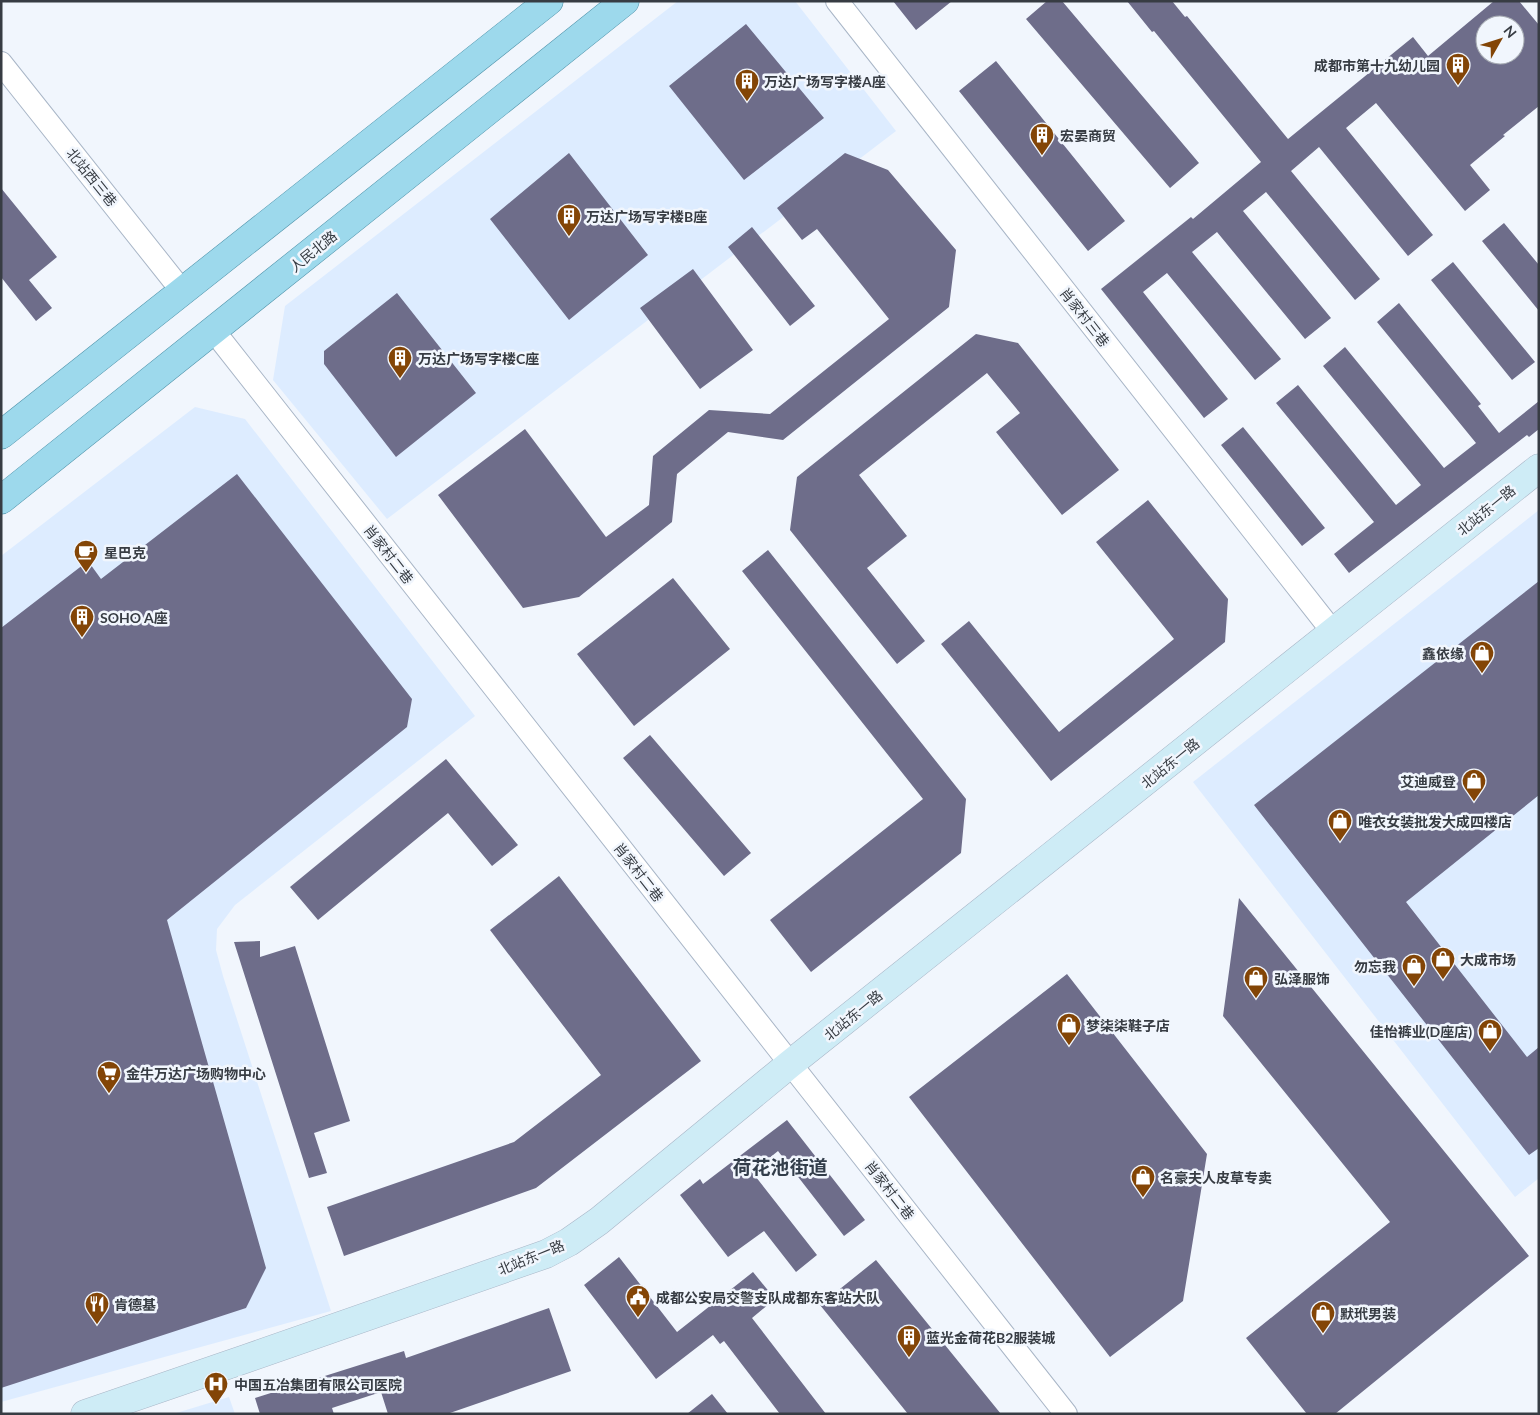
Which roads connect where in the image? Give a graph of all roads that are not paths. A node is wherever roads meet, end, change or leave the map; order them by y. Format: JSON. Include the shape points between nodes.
{"nodes":[{"id":1,"x":549,"y":1,"type":"edge"},
{"id":2,"x":625,"y":1,"type":"edge"},
{"id":3,"x":838,"y":1,"type":"edge"},
{"id":4,"x":1,"y":63,"type":"edge"},
{"id":5,"x":182,"y":291,"type":"junction"},
{"id":6,"x":213,"y":330,"type":"junction"},
{"id":7,"x":1,"y":435,"type":"edge"},
{"id":8,"x":1539,"y":468,"type":"edge"},
{"id":9,"x":1,"y":500,"type":"edge"},
{"id":10,"x":1333,"y":632,"type":"junction"},
{"id":11,"x":790,"y":1064,"type":"junction"},
{"id":12,"x":85,"y":1414,"type":"edge"},
{"id":13,"x":1066,"y":1414,"type":"edge"}],
"edges":[{"from":1,"to":5,"type":"main road"},
{"from":2,"to":6,"type":"main road","name":"人民北路"},
{"from":3,"to":10,"type":"street","name":"肖家村三巷"},
{"from":4,"to":5,"type":"street","name":"北站西三巷"},
{"from":5,"to":7,"type":"main road"},
{"from":6,"to":9,"type":"main road","name":"人民北路"},
{"from":6,"to":11,"type":"street","name":"肖家村二巷"},
{"from":8,"to":10,"type":"street","name":"北站东一路"},
{"from":10,"to":11,"type":"street","name":"北站东一路"},
{"from":11,"to":12,"type":"street","name":"北站东一路","via":[[599,1220],[546,1254]]},
{"from":11,"to":13,"type":"street","name":"肖家村二巷"}]}
